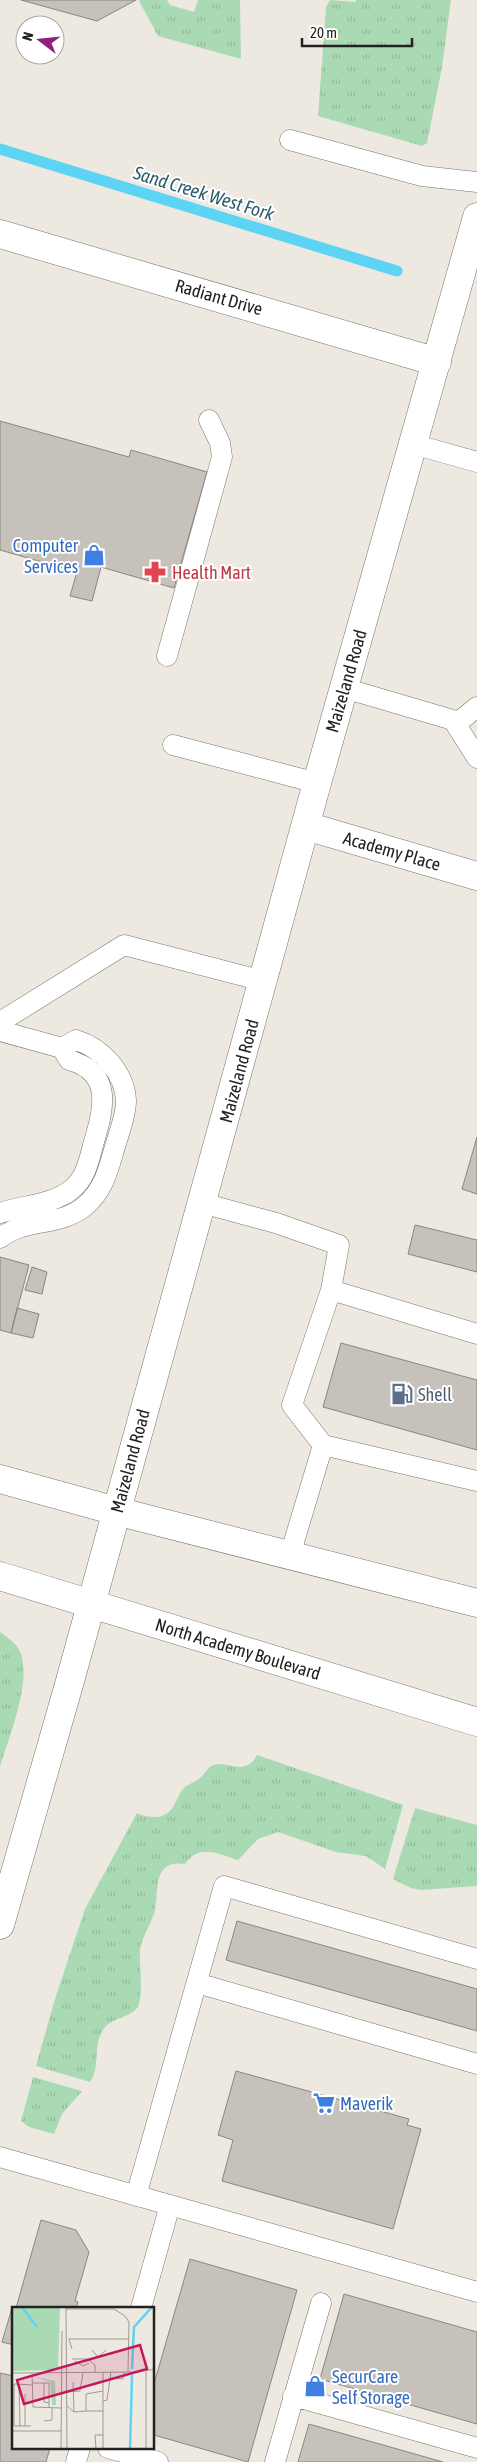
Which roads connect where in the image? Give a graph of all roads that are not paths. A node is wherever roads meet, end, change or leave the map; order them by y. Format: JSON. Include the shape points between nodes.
{"nodes":[{"id":1,"x":290,"y":140,"type":"dead end"},
{"id":2,"x":477,"y":182,"type":"edge"},
{"id":3,"x":477,"y":217,"type":"edge"},
{"id":4,"x":0,"y":234,"type":"edge"},
{"id":5,"x":437,"y":362,"type":"junction"},
{"id":6,"x":209,"y":420,"type":"dead end"},
{"id":7,"x":413,"y":444,"type":"junction"},
{"id":8,"x":477,"y":462,"type":"edge"},
{"id":9,"x":167,"y":656,"type":"dead end"},
{"id":10,"x":344,"y":688,"type":"junction"},
{"id":11,"x":477,"y":707,"type":"edge"},
{"id":12,"x":456,"y":724,"type":"junction"},
{"id":13,"x":173,"y":745,"type":"dead end"},
{"id":14,"x":477,"y":758,"type":"edge"},
{"id":15,"x":317,"y":783,"type":"junction"},
{"id":16,"x":306,"y":826,"type":"junction"},
{"id":17,"x":477,"y":876,"type":"edge"},
{"id":18,"x":263,"y":981,"type":"junction"},
{"id":19,"x":0,"y":1022,"type":"edge"},
{"id":20,"x":0,"y":1032,"type":"edge"},
{"id":21,"x":62,"y":1048,"type":"junction"},
{"id":22,"x":202,"y":1203,"type":"junction"},
{"id":23,"x":0,"y":1213,"type":"edge"},
{"id":24,"x":0,"y":1238,"type":"edge"},
{"id":25,"x":332,"y":1290,"type":"junction"},
{"id":26,"x":477,"y":1334,"type":"edge"},
{"id":27,"x":322,"y":1445,"type":"junction"},
{"id":28,"x":0,"y":1479,"type":"edge"},
{"id":29,"x":477,"y":1481,"type":"edge"},
{"id":30,"x":116,"y":1511,"type":"junction"},
{"id":31,"x":290,"y":1555,"type":"junction"},
{"id":32,"x":0,"y":1576,"type":"edge"},
{"id":33,"x":477,"y":1603,"type":"edge"},
{"id":34,"x":91,"y":1605,"type":"junction"},
{"id":35,"x":477,"y":1722,"type":"edge"},
{"id":36,"x":0,"y":1925,"type":"edge"},
{"id":37,"x":477,"y":1958,"type":"edge"},
{"id":38,"x":197,"y":1983,"type":"junction"},
{"id":39,"x":477,"y":2064,"type":"edge"},
{"id":40,"x":0,"y":2157,"type":"edge"},
{"id":41,"x":136,"y":2196,"type":"junction"},
{"id":42,"x":170,"y":2205,"type":"junction"},
{"id":43,"x":476,"y":2290,"type":"edge"},
{"id":44,"x":321,"y":2303,"type":"dead end"},
{"id":45,"x":141,"y":2307,"type":"edge"},
{"id":46,"x":293,"y":2396,"type":"junction"},
{"id":47,"x":477,"y":2448,"type":"edge"},
{"id":48,"x":115,"y":2450,"type":"edge"},
{"id":49,"x":158,"y":2462,"type":"edge"},
{"id":50,"x":275,"y":2462,"type":"edge"}],
"edges":[{"from":1,"to":2,"type":"lane","via":[[422,176]]},
{"from":3,"to":5,"type":"main road","name":"Maizeland Road"},
{"from":4,"to":5,"type":"main road","name":"Radiant Drive"},
{"from":5,"to":7,"type":"main road","name":"Maizeland Road"},
{"from":6,"to":9,"type":"lane","via":[[220,443],[222,457]]},
{"from":7,"to":8,"type":"lane"},
{"from":7,"to":10,"type":"main road","name":"Maizeland Road"},
{"from":10,"to":12,"type":"lane","via":[[422,709]]},
{"from":10,"to":15,"type":"main road","name":"Maizeland Road"},
{"from":11,"to":12,"type":"lane"},
{"from":12,"to":14,"type":"lane"},
{"from":13,"to":15,"type":"lane"},
{"from":15,"to":16,"type":"main road","name":"Maizeland Road"},
{"from":16,"to":17,"type":"main road","name":"Academy Place"},
{"from":16,"to":18,"type":"main road","name":"Maizeland Road"},
{"from":18,"to":19,"type":"lane","via":[[124,945]]},
{"from":18,"to":22,"type":"main road","name":"Maizeland Road"},
{"from":20,"to":21,"type":"lane"},
{"from":21,"to":23,"type":"lane","via":[[69,1060],[88,1070],[102,1091],[102,1115],[86,1169],[73,1189],[63,1195]]},
{"from":21,"to":24,"type":"lane","via":[[76,1040],[92,1046],[120,1079],[126,1103],[107,1176],[100,1189],[78,1211],[57,1220],[13,1230]]},
{"from":22,"to":25,"type":"lane","via":[[276,1223],[339,1245]]},
{"from":22,"to":30,"type":"main road","name":"Maizeland Road"},
{"from":25,"to":26,"type":"lane"},
{"from":25,"to":27,"type":"lane","via":[[292,1405]]},
{"from":27,"to":29,"type":"lane"},
{"from":27,"to":31,"type":"lane"},
{"from":28,"to":30,"type":"main road"},
{"from":30,"to":31,"type":"main road"},
{"from":30,"to":34,"type":"main road","name":"Maizeland Road"},
{"from":31,"to":33,"type":"main road"},
{"from":32,"to":34,"type":"main road","name":"North Academy Boulevard"},
{"from":34,"to":35,"type":"main road","name":"North Academy Boulevard"},
{"from":34,"to":36,"type":"main road","name":"Maizeland Road"},
{"from":37,"to":38,"type":"lane","via":[[224,1886]]},
{"from":38,"to":39,"type":"lane"},
{"from":38,"to":41,"type":"lane"},
{"from":40,"to":41,"type":"lane"},
{"from":41,"to":42,"type":"lane"},
{"from":42,"to":43,"type":"lane"},
{"from":42,"to":45,"type":"lane"},
{"from":44,"to":46,"type":"lane"},
{"from":46,"to":47,"type":"lane"},
{"from":46,"to":50,"type":"lane"},
{"from":48,"to":49,"type":"lane"}]}
